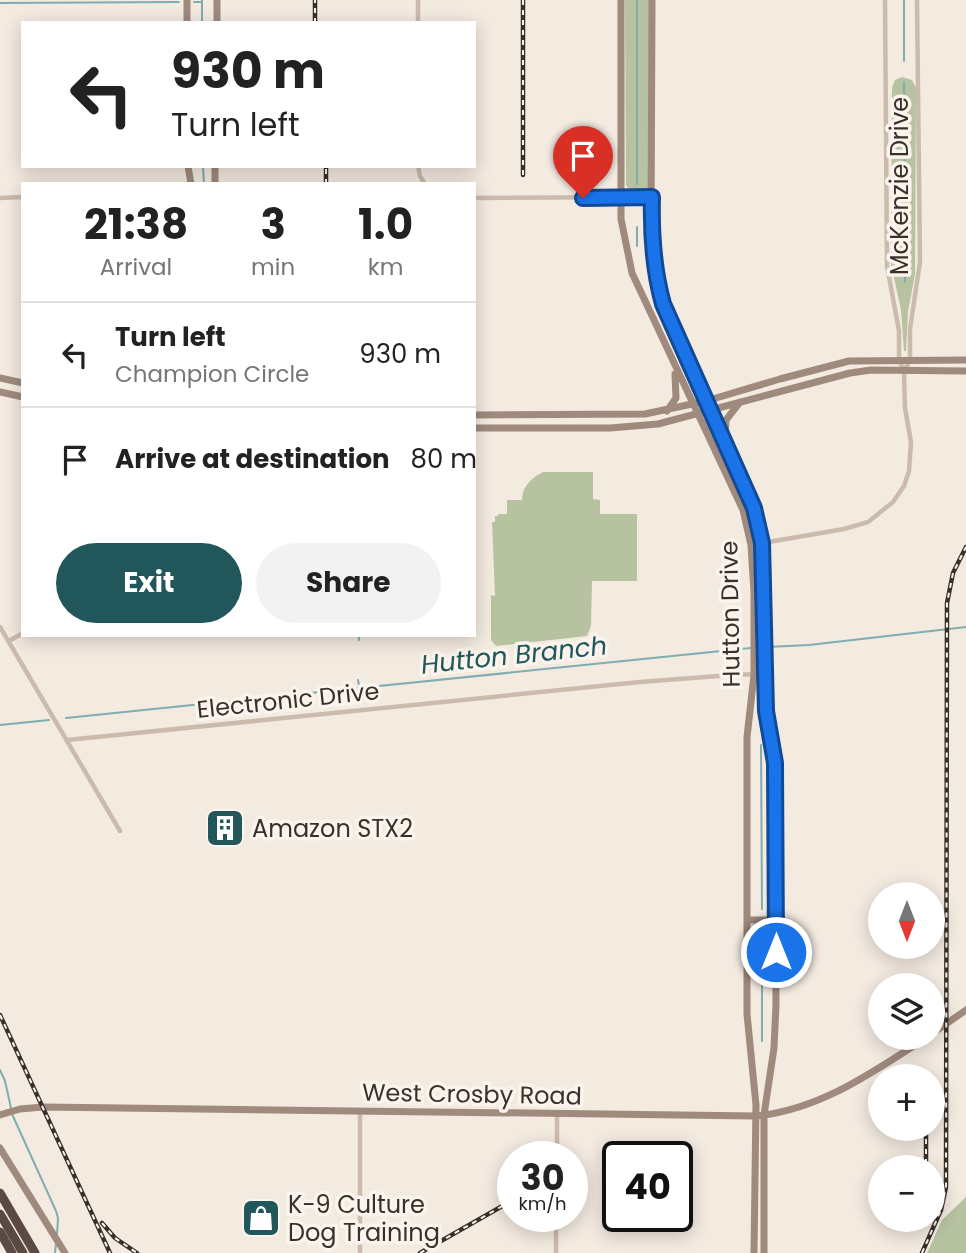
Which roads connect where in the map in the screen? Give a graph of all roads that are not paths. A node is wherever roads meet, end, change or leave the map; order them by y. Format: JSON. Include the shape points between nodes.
{"nodes":[{"id":1,"x":187,"y":0,"type":"edge"},
{"id":2,"x":217,"y":0,"type":"edge"},
{"id":3,"x":418,"y":0,"type":"edge"},
{"id":4,"x":621,"y":0,"type":"edge"},
{"id":5,"x":652,"y":0,"type":"edge"},
{"id":6,"x":885,"y":0,"type":"edge"},
{"id":7,"x":917,"y":0,"type":"edge"},
{"id":8,"x":187,"y":21,"type":"edge"},
{"id":9,"x":217,"y":21,"type":"edge"},
{"id":10,"x":418,"y":21,"type":"edge"},
{"id":11,"x":21,"y":197,"type":"edge"},
{"id":12,"x":621,"y":197,"type":"junction"},
{"id":13,"x":652,"y":197,"type":"junction"},
{"id":14,"x":0,"y":198,"type":"edge"},
{"id":15,"x":476,"y":198,"type":"edge"},
{"id":16,"x":672,"y":359,"type":"junction"},
{"id":17,"x":899,"y":360,"type":"junction"},
{"id":18,"x":910,"y":360,"type":"junction"},
{"id":19,"x":966,"y":360,"type":"edge"},
{"id":20,"x":904,"y":371,"type":"junction"},
{"id":21,"x":966,"y":371,"type":"edge"},
{"id":22,"x":0,"y":378,"type":"edge"},
{"id":23,"x":21,"y":383,"type":"edge"},
{"id":24,"x":0,"y":391,"type":"edge"},
{"id":25,"x":21,"y":396,"type":"edge"},
{"id":26,"x":706,"y":401,"type":"junction"},
{"id":27,"x":741,"y":401,"type":"junction"},
{"id":28,"x":692,"y":405,"type":"junction"},
{"id":29,"x":710,"y":410,"type":"junction"},
{"id":30,"x":667,"y":411,"type":"junction"},
{"id":31,"x":697,"y":414,"type":"junction"},
{"id":32,"x":476,"y":415,"type":"edge"},
{"id":33,"x":528,"y":415,"type":"junction"},
{"id":34,"x":476,"y":428,"type":"edge"},
{"id":35,"x":529,"y":428,"type":"junction"},
{"id":36,"x":725,"y":442,"type":"junction"},
{"id":37,"x":762,"y":543,"type":"junction"},
{"id":38,"x":751,"y":545,"type":"junction"},
{"id":39,"x":0,"y":627,"type":"edge"},
{"id":40,"x":758,"y":629,"type":"junction"},
{"id":41,"x":21,"y":634,"type":"edge"},
{"id":42,"x":8,"y":642,"type":"junction"},
{"id":43,"x":764,"y":674,"type":"junction"},
{"id":44,"x":754,"y":675,"type":"junction"},
{"id":45,"x":67,"y":740,"type":"junction"},
{"id":46,"x":120,"y":831,"type":"dead end"},
{"id":47,"x":748,"y":920,"type":"junction"},
{"id":48,"x":776,"y":920,"type":"junction"},
{"id":49,"x":966,"y":1010,"type":"edge"},
{"id":50,"x":945,"y":1025,"type":"edge"},
{"id":51,"x":907,"y":1050,"type":"edge"},
{"id":52,"x":360,"y":1112,"type":"junction"},
{"id":53,"x":2,"y":1114,"type":"edge"},
{"id":54,"x":557,"y":1114,"type":"junction"},
{"id":55,"x":760,"y":1115,"type":"junction"},
{"id":56,"x":557,"y":1141,"type":"edge"},
{"id":57,"x":0,"y":1147,"type":"edge"},
{"id":58,"x":0,"y":1193,"type":"edge"},
{"id":59,"x":755,"y":1207,"type":"junction"},
{"id":60,"x":764,"y":1207,"type":"junction"},
{"id":61,"x":0,"y":1214,"type":"edge"},
{"id":62,"x":0,"y":1232,"type":"edge"},
{"id":63,"x":556,"y":1232,"type":"edge"},
{"id":64,"x":12,"y":1253,"type":"edge"},
{"id":65,"x":23,"y":1253,"type":"edge"},
{"id":66,"x":34,"y":1253,"type":"edge"},
{"id":67,"x":65,"y":1253,"type":"edge"},
{"id":68,"x":360,"y":1253,"type":"edge"},
{"id":69,"x":556,"y":1253,"type":"edge"},
{"id":70,"x":754,"y":1253,"type":"edge"},
{"id":71,"x":764,"y":1253,"type":"edge"}],
"edges":[{"from":1,"to":8,"type":"street"},
{"from":2,"to":9,"type":"street"},
{"from":3,"to":10,"type":"street"},
{"from":4,"to":12,"type":"street","name":"Hutton Drive"},
{"from":5,"to":13,"type":"street","name":"Hutton Drive"},
{"from":6,"to":17,"type":"street","name":"McKenzie Drive","via":[[887,266],[899,331]]},
{"from":7,"to":18,"type":"street","name":"McKenzie Drive","via":[[920,262]]},
{"from":11,"to":14,"type":"street"},
{"from":12,"to":13,"type":"street"},
{"from":12,"to":15,"type":"street"},
{"from":12,"to":16,"type":"street","name":"Hutton Drive","via":[[622,229],[632,274]]},
{"from":13,"to":26,"type":"street","name":"Hutton Drive","via":[[655,273],[663,304]]},
{"from":16,"to":28,"type":"street","name":"Hutton Drive"},
{"from":16,"to":30,"type":"street","via":[[677,390]]},
{"from":17,"to":18,"type":"street"},
{"from":17,"to":20,"type":"street","name":"McKenzie Drive"},
{"from":17,"to":26,"type":"street","via":[[849,361]]},
{"from":18,"to":19,"type":"street"},
{"from":18,"to":20,"type":"street","name":"McKenzie Drive"},
{"from":20,"to":21,"type":"street"},
{"from":20,"to":27,"type":"street","via":[[850,373]]},
{"from":20,"to":37,"type":"street","name":"McKenzie Drive","via":[[909,471],[893,502],[862,524]]},
{"from":22,"to":23,"type":"street"},
{"from":24,"to":25,"type":"street"},
{"from":26,"to":28,"type":"street"},
{"from":26,"to":29,"type":"street","name":"Hutton Drive"},
{"from":27,"to":29,"type":"street"},
{"from":27,"to":36,"type":"street","via":[[726,420]]},
{"from":28,"to":30,"type":"street"},
{"from":28,"to":31,"type":"street","name":"Hutton Drive"},
{"from":29,"to":31,"type":"street"},
{"from":29,"to":36,"type":"street","name":"Hutton Drive"},
{"from":30,"to":33,"type":"street"},
{"from":31,"to":35,"type":"street","via":[[631,427]]},
{"from":31,"to":38,"type":"street","name":"Hutton Drive","via":[[743,510]]},
{"from":32,"to":33,"type":"street"},
{"from":33,"to":35,"type":"street"},
{"from":34,"to":35,"type":"street"},
{"from":36,"to":37,"type":"street","name":"Hutton Drive","via":[[754,508]]},
{"from":37,"to":38,"type":"street"},
{"from":37,"to":40,"type":"street","name":"Hutton Drive"},
{"from":38,"to":40,"type":"street","name":"Hutton Drive"},
{"from":39,"to":42,"type":"street"},
{"from":40,"to":43,"type":"street","name":"Hutton Drive"},
{"from":40,"to":44,"type":"street","name":"Hutton Drive"},
{"from":41,"to":42,"type":"street"},
{"from":42,"to":45,"type":"street"},
{"from":43,"to":44,"type":"street","name":"Electronic Drive"},
{"from":43,"to":48,"type":"street","name":"Hutton Drive","via":[[775,763]]},
{"from":44,"to":45,"type":"street","name":"Electronic Drive","via":[[629,683]]},
{"from":44,"to":47,"type":"street","name":"Hutton Drive","via":[[747,737]]},
{"from":45,"to":46,"type":"street"},
{"from":47,"to":48,"type":"street"},
{"from":47,"to":55,"type":"street","name":"Hutton Drive","via":[[747,1014]]},
{"from":48,"to":55,"type":"street","name":"Hutton Drive","via":[[774,1048]]},
{"from":49,"to":50,"type":"street"},
{"from":51,"to":55,"type":"street","name":"West Crosby Road","via":[[819,1100],[794,1110]]},
{"from":52,"to":53,"type":"street","name":"West Crosby Road","via":[[43,1107]]},
{"from":52,"to":54,"type":"street","name":"West Crosby Road"},
{"from":52,"to":68,"type":"street"},
{"from":54,"to":55,"type":"street","name":"West Crosby Road"},
{"from":54,"to":56,"type":"street"},
{"from":55,"to":59,"type":"street","name":"Hutton Drive"},
{"from":55,"to":60,"type":"street","name":"Hutton Drive"},
{"from":57,"to":67,"type":"street"},
{"from":58,"to":66,"type":"highway"},
{"from":59,"to":60,"type":"street"},
{"from":59,"to":70,"type":"street","name":"Hutton Drive"},
{"from":60,"to":71,"type":"street","name":"Hutton Drive"},
{"from":61,"to":65,"type":"highway"},
{"from":62,"to":64,"type":"highway"},
{"from":63,"to":69,"type":"street"}]}
